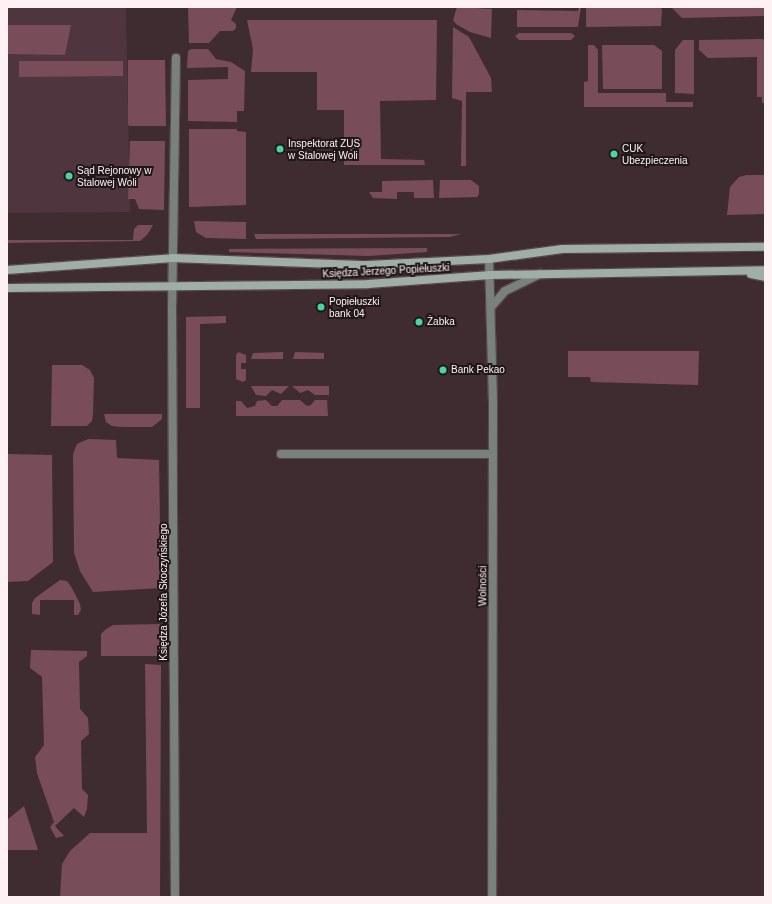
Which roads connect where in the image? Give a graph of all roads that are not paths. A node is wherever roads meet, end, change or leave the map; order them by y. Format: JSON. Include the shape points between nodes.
{"nodes":[{"id":1,"x":176,"y":58,"type":"dead end"},
{"id":2,"x":765,"y":247,"type":"edge"},
{"id":3,"x":173,"y":258,"type":"junction"},
{"id":4,"x":489,"y":258,"type":"junction"},
{"id":5,"x":7,"y":270,"type":"edge"},
{"id":6,"x":765,"y":270,"type":"edge"},
{"id":7,"x":731,"y":271,"type":"junction"},
{"id":8,"x":540,"y":274,"type":"junction"},
{"id":9,"x":491,"y":275,"type":"junction"},
{"id":10,"x":765,"y":277,"type":"edge"},
{"id":11,"x":173,"y":287,"type":"junction"},
{"id":12,"x":7,"y":288,"type":"edge"},
{"id":13,"x":492,"y":306,"type":"junction"},
{"id":14,"x":281,"y":454,"type":"dead end"},
{"id":15,"x":493,"y":454,"type":"junction"},
{"id":16,"x":175,"y":897,"type":"edge"},
{"id":17,"x":492,"y":897,"type":"edge"}],
"edges":[{"from":1,"to":3,"type":"street","name":"Księdza Józefa Skoczyńskiego"},
{"from":2,"to":4,"type":"street","name":"Księdza Jerzego Popiełuszki","via":[[562,249]]},
{"from":3,"to":4,"type":"street","name":"Księdza Jerzego Popiełuszki","via":[[317,264],[398,264]]},
{"from":3,"to":5,"type":"street","name":"Księdza Jerzego Popiełuszki"},
{"from":3,"to":11,"type":"street","name":"Księdza Józefa Skoczyńskiego"},
{"from":4,"to":9,"type":"street","name":"Wolności"},
{"from":6,"to":7,"type":"street","name":"Księdza Jerzego Popiełuszki"},
{"from":7,"to":8,"type":"street","name":"Księdza Jerzego Popiełuszki"},
{"from":7,"to":10,"type":"street"},
{"from":8,"to":9,"type":"street","name":"Księdza Jerzego Popiełuszki"},
{"from":8,"to":13,"type":"street","via":[[505,291]]},
{"from":9,"to":11,"type":"street","name":"Księdza Jerzego Popiełuszki","via":[[368,284]]},
{"from":9,"to":13,"type":"street","name":"Wolności"},
{"from":11,"to":12,"type":"street","name":"Księdza Jerzego Popiełuszki"},
{"from":11,"to":16,"type":"street","name":"Księdza Józefa Skoczyńskiego"},
{"from":13,"to":15,"type":"street","name":"Wolności"},
{"from":14,"to":15,"type":"street"},
{"from":15,"to":17,"type":"street","name":"Wolności"}]}
